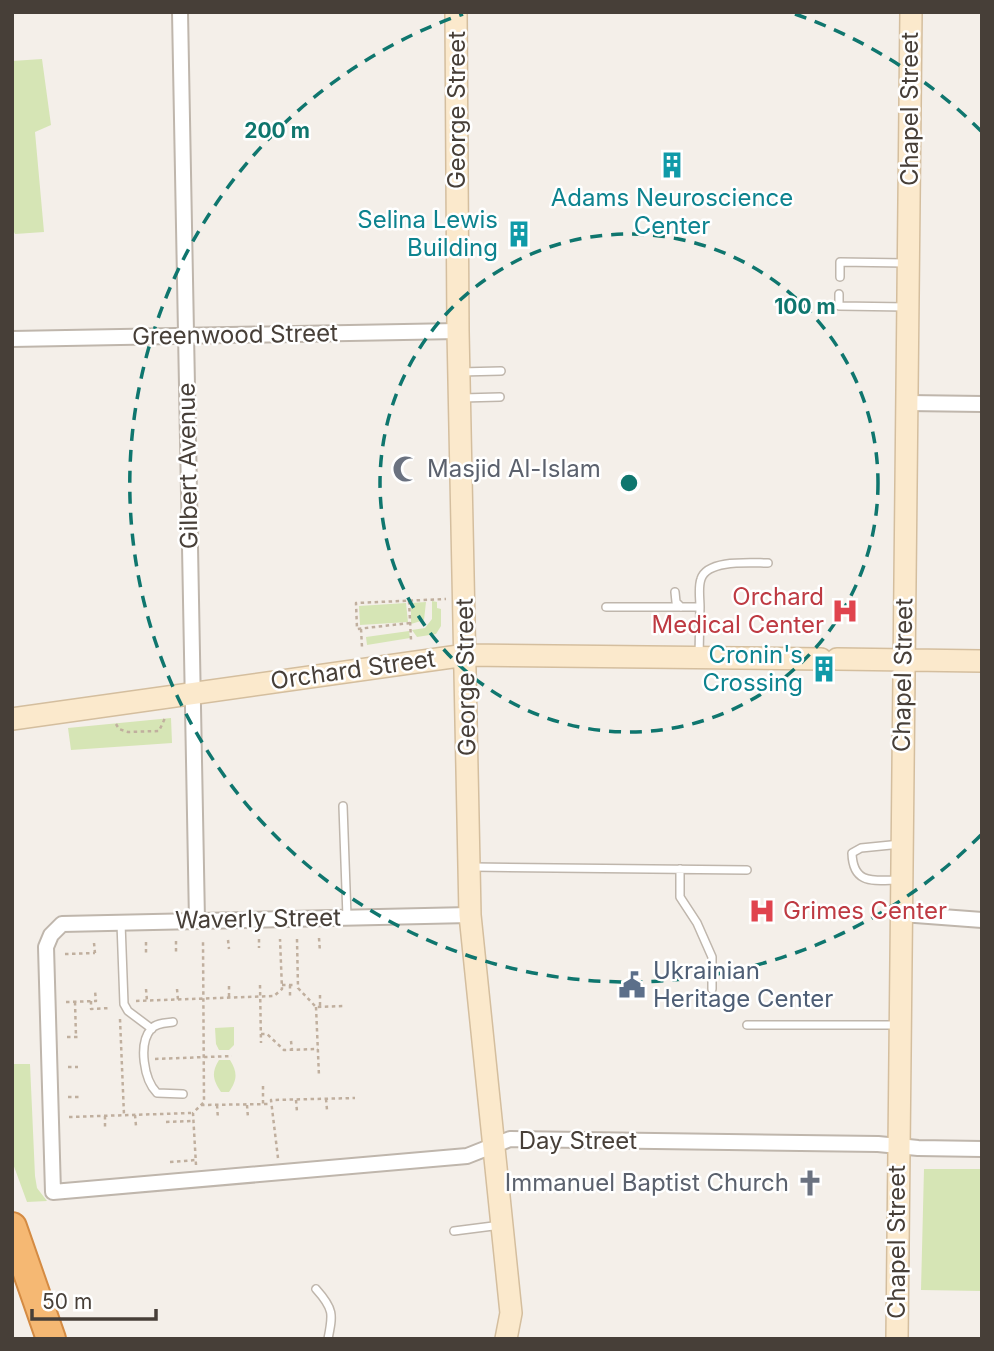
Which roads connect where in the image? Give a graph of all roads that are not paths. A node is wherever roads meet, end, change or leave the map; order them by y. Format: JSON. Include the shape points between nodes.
{"nodes":[{"id":1,"x":180,"y":12,"type":"edge"},
{"id":2,"x":456,"y":12,"type":"edge"},
{"id":3,"x":911,"y":12,"type":"edge"},
{"id":4,"x":909,"y":263,"type":"junction"},
{"id":5,"x":840,"y":277,"type":"dead end"},
{"id":6,"x":839,"y":294,"type":"dead end"},
{"id":7,"x":909,"y":307,"type":"junction"},
{"id":8,"x":458,"y":331,"type":"junction"},
{"id":9,"x":185,"y":336,"type":"junction"},
{"id":10,"x":12,"y":339,"type":"edge"},
{"id":11,"x":501,"y":371,"type":"dead end"},
{"id":12,"x":459,"y":372,"type":"junction"},
{"id":13,"x":500,"y":397,"type":"dead end"},
{"id":14,"x":460,"y":398,"type":"junction"},
{"id":15,"x":908,"y":403,"type":"junction"},
{"id":16,"x":982,"y":404,"type":"edge"},
{"id":17,"x":768,"y":563,"type":"dead end"},
{"id":18,"x":675,"y":592,"type":"dead end"},
{"id":19,"x":606,"y":607,"type":"dead end"},
{"id":20,"x":681,"y":607,"type":"junction"},
{"id":21,"x":700,"y":607,"type":"junction"},
{"id":22,"x":466,"y":654,"type":"junction"},
{"id":23,"x":699,"y":657,"type":"junction"},
{"id":24,"x":903,"y":660,"type":"junction"},
{"id":25,"x":982,"y":661,"type":"edge"},
{"id":26,"x":193,"y":692,"type":"junction"},
{"id":27,"x":12,"y":719,"type":"edge"},
{"id":28,"x":343,"y":806,"type":"dead end"},
{"id":29,"x":902,"y":844,"type":"junction"},
{"id":30,"x":469,"y":867,"type":"junction"},
{"id":31,"x":680,"y":869,"type":"junction"},
{"id":32,"x":747,"y":870,"type":"dead end"},
{"id":33,"x":902,"y":880,"type":"junction"},
{"id":34,"x":902,"y":914,"type":"junction"},
{"id":35,"x":470,"y":915,"type":"junction"},
{"id":36,"x":347,"y":917,"type":"junction"},
{"id":37,"x":982,"y":920,"type":"edge"},
{"id":38,"x":197,"y":921,"type":"junction"},
{"id":39,"x":121,"y":922,"type":"junction"},
{"id":40,"x":712,"y":989,"type":"dead end"},
{"id":41,"x":173,"y":1022,"type":"dead end"},
{"id":42,"x":747,"y":1025,"type":"dead end"},
{"id":43,"x":900,"y":1025,"type":"junction"},
{"id":44,"x":152,"y":1028,"type":"junction"},
{"id":45,"x":183,"y":1094,"type":"dead end"},
{"id":46,"x":898,"y":1146,"type":"junction"},
{"id":47,"x":493,"y":1147,"type":"junction"},
{"id":48,"x":982,"y":1149,"type":"edge"},
{"id":49,"x":53,"y":1192,"type":"joint"},
{"id":50,"x":501,"y":1225,"type":"junction"},
{"id":51,"x":12,"y":1227,"type":"edge"},
{"id":52,"x":454,"y":1231,"type":"dead end"},
{"id":53,"x":316,"y":1289,"type":"dead end"},
{"id":54,"x":51,"y":1339,"type":"edge"},
{"id":55,"x":328,"y":1339,"type":"edge"},
{"id":56,"x":506,"y":1339,"type":"edge"},
{"id":57,"x":897,"y":1339,"type":"edge"}],
"edges":[{"from":1,"to":9,"type":"street","name":"Gilbert Avenue"},
{"from":2,"to":8,"type":"main road","name":"George Street"},
{"from":3,"to":4,"type":"main road","name":"Chapel Street"},
{"from":4,"to":5,"type":"lane","via":[[840,262]]},
{"from":4,"to":7,"type":"main road","name":"Chapel Street"},
{"from":6,"to":7,"type":"lane","via":[[839,306]]},
{"from":7,"to":15,"type":"main road","name":"Chapel Street"},
{"from":8,"to":9,"type":"street","name":"Greenwood Street"},
{"from":8,"to":12,"type":"main road","name":"George Street"},
{"from":9,"to":10,"type":"street","name":"Greenwood Street"},
{"from":9,"to":26,"type":"street","name":"Gilbert Avenue"},
{"from":11,"to":12,"type":"lane"},
{"from":12,"to":14,"type":"main road","name":"George Street"},
{"from":13,"to":14,"type":"lane"},
{"from":14,"to":22,"type":"main road","name":"George Street"},
{"from":15,"to":16,"type":"street"},
{"from":15,"to":24,"type":"main road","name":"Chapel Street"},
{"from":17,"to":21,"type":"lane","via":[[725,564],[707,570],[697,579]]},
{"from":18,"to":20,"type":"lane"},
{"from":19,"to":20,"type":"lane"},
{"from":20,"to":21,"type":"lane"},
{"from":21,"to":23,"type":"lane"},
{"from":22,"to":23,"type":"main road","name":"Orchard Street"},
{"from":22,"to":26,"type":"main road","name":"Orchard Street"},
{"from":22,"to":30,"type":"main road","name":"George Street"},
{"from":23,"to":24,"type":"main road","name":"Orchard Street"},
{"from":24,"to":25,"type":"main road","name":"Orchard Street"},
{"from":24,"to":29,"type":"main road","name":"Chapel Street"},
{"from":26,"to":27,"type":"main road","name":"Orchard Street"},
{"from":26,"to":38,"type":"street","name":"Gilbert Avenue"},
{"from":28,"to":36,"type":"lane"},
{"from":29,"to":33,"type":"main road","name":"Chapel Street"},
{"from":29,"to":33,"type":"lane","via":[[852,853],[855,872],[862,878]]},
{"from":30,"to":31,"type":"lane"},
{"from":30,"to":35,"type":"main road","name":"George Street"},
{"from":31,"to":32,"type":"lane"},
{"from":31,"to":40,"type":"lane","via":[[680,897],[712,957]]},
{"from":33,"to":34,"type":"main road","name":"Chapel Street"},
{"from":34,"to":37,"type":"street"},
{"from":34,"to":43,"type":"main road","name":"Chapel Street"},
{"from":35,"to":36,"type":"street","name":"Waverly Street"},
{"from":35,"to":47,"type":"main road","name":"George Street"},
{"from":36,"to":38,"type":"street","name":"Waverly Street"},
{"from":38,"to":39,"type":"street","name":"Waverly Street"},
{"from":39,"to":44,"type":"lane","via":[[124,1004]]},
{"from":39,"to":49,"type":"street","name":"Waverly Street","via":[[62,924],[46,947]]},
{"from":41,"to":44,"type":"lane"},
{"from":42,"to":43,"type":"lane"},
{"from":43,"to":46,"type":"main road","name":"Chapel Street"},
{"from":44,"to":45,"type":"lane","via":[[145,1044],[147,1077],[157,1093]]},
{"from":46,"to":47,"type":"street","name":"Day Street","via":[[510,1139]]},
{"from":46,"to":48,"type":"street","name":"Day Street"},
{"from":46,"to":57,"type":"main road","name":"Chapel Street"},
{"from":47,"to":49,"type":"street","name":"Day Street","via":[[467,1156]]},
{"from":47,"to":50,"type":"main road","name":"George Street"},
{"from":50,"to":52,"type":"lane"},
{"from":50,"to":56,"type":"main road","name":"George Street","via":[[511,1313]]},
{"from":51,"to":54,"type":"highway"},
{"from":53,"to":55,"type":"lane","via":[[332,1311]]}]}
